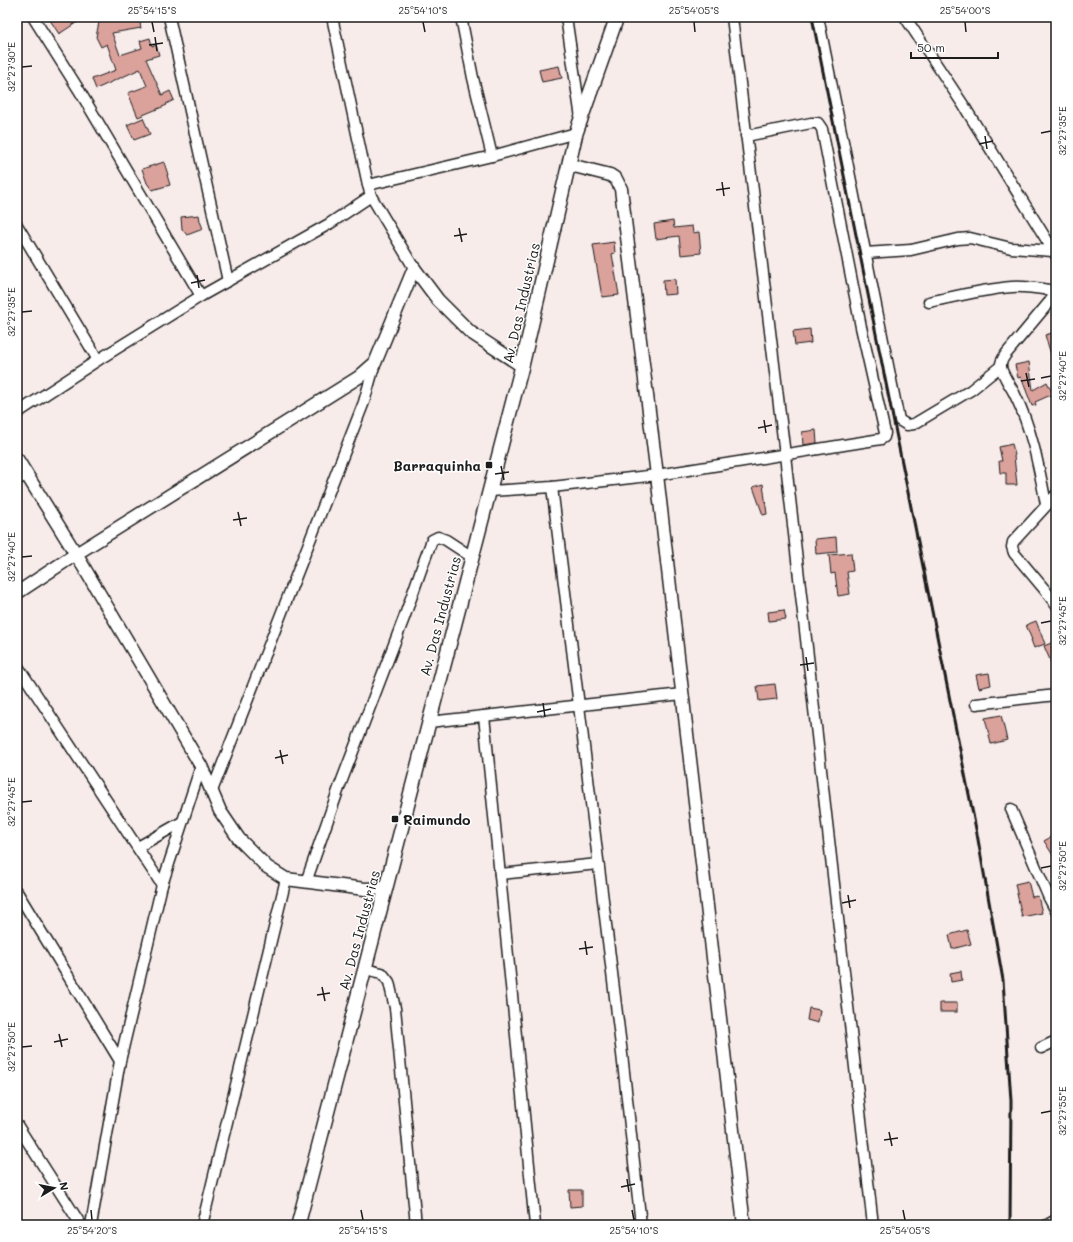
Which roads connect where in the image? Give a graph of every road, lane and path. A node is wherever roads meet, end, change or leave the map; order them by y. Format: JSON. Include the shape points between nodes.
{"nodes":[{"id":1,"x":33,"y":17,"type":"edge"},
{"id":2,"x":169,"y":17,"type":"edge"},
{"id":3,"x":332,"y":17,"type":"edge"},
{"id":4,"x":461,"y":17,"type":"edge"},
{"id":5,"x":566,"y":17,"type":"edge"},
{"id":6,"x":617,"y":17,"type":"edge"},
{"id":7,"x":732,"y":17,"type":"edge"},
{"id":8,"x":818,"y":17,"type":"edge"},
{"id":9,"x":905,"y":17,"type":"edge"},
{"id":10,"x":581,"y":120,"type":"junction"},
{"id":11,"x":576,"y":133,"type":"junction"},
{"id":12,"x":746,"y":136,"type":"junction"},
{"id":13,"x":492,"y":156,"type":"junction"},
{"id":14,"x":570,"y":165,"type":"junction"},
{"id":15,"x":368,"y":185,"type":"junction"},
{"id":16,"x":372,"y":196,"type":"junction"},
{"id":17,"x":17,"y":225,"type":"edge"},
{"id":18,"x":864,"y":253,"type":"junction"},
{"id":19,"x":1055,"y":253,"type":"edge"},
{"id":20,"x":414,"y":268,"type":"junction"},
{"id":21,"x":228,"y":282,"type":"junction"},
{"id":22,"x":1056,"y":291,"type":"edge"},
{"id":23,"x":1056,"y":294,"type":"edge"},
{"id":24,"x":201,"y":296,"type":"junction"},
{"id":25,"x":929,"y":302,"type":"dead end"},
{"id":26,"x":98,"y":360,"type":"junction"},
{"id":27,"x":375,"y":363,"type":"junction"},
{"id":28,"x":522,"y":366,"type":"junction"},
{"id":29,"x":1001,"y":366,"type":"junction"},
{"id":30,"x":17,"y":413,"type":"edge"},
{"id":31,"x":785,"y":455,"type":"junction"},
{"id":32,"x":17,"y":458,"type":"edge"},
{"id":33,"x":658,"y":475,"type":"junction"},
{"id":34,"x":22,"y":477,"type":"edge"},
{"id":35,"x":552,"y":487,"type":"junction"},
{"id":36,"x":490,"y":491,"type":"junction"},
{"id":37,"x":1056,"y":495,"type":"edge"},
{"id":38,"x":1046,"y":504,"type":"junction"},
{"id":39,"x":76,"y":554,"type":"junction"},
{"id":40,"x":472,"y":557,"type":"junction"},
{"id":41,"x":17,"y":594,"type":"edge"},
{"id":42,"x":1056,"y":605,"type":"edge"},
{"id":43,"x":17,"y":665,"type":"edge"},
{"id":44,"x":682,"y":694,"type":"junction"},
{"id":45,"x":1056,"y":695,"type":"edge"},
{"id":46,"x":976,"y":704,"type":"dead end"},
{"id":47,"x":578,"y":705,"type":"junction"},
{"id":48,"x":484,"y":716,"type":"junction"},
{"id":49,"x":429,"y":722,"type":"junction"},
{"id":50,"x":201,"y":766,"type":"junction"},
{"id":51,"x":212,"y":791,"type":"junction"},
{"id":52,"x":1011,"y":809,"type":"dead end"},
{"id":53,"x":182,"y":822,"type":"junction"},
{"id":54,"x":138,"y":847,"type":"junction"},
{"id":55,"x":598,"y":864,"type":"junction"},
{"id":56,"x":500,"y":874,"type":"junction"},
{"id":57,"x":286,"y":879,"type":"junction"},
{"id":58,"x":306,"y":882,"type":"junction"},
{"id":59,"x":162,"y":884,"type":"junction"},
{"id":60,"x":386,"y":888,"type":"junction"},
{"id":61,"x":17,"y":892,"type":"edge"},
{"id":62,"x":1056,"y":911,"type":"edge"},
{"id":63,"x":365,"y":969,"type":"junction"},
{"id":64,"x":1056,"y":1041,"type":"edge"},
{"id":65,"x":1041,"y":1048,"type":"dead end"},
{"id":66,"x":120,"y":1061,"type":"junction"},
{"id":67,"x":17,"y":1125,"type":"edge"},
{"id":68,"x":1056,"y":1220,"type":"edge"},
{"id":69,"x":81,"y":1225,"type":"edge"},
{"id":70,"x":92,"y":1225,"type":"edge"},
{"id":71,"x":202,"y":1225,"type":"edge"},
{"id":72,"x":298,"y":1225,"type":"edge"},
{"id":73,"x":416,"y":1225,"type":"edge"},
{"id":74,"x":535,"y":1225,"type":"edge"},
{"id":75,"x":641,"y":1225,"type":"edge"},
{"id":76,"x":744,"y":1225,"type":"edge"},
{"id":77,"x":873,"y":1225,"type":"edge"},
{"id":78,"x":1047,"y":1225,"type":"edge"}],
"edges":[{"from":1,"to":24,"type":"street"},
{"from":2,"to":21,"type":"street"},
{"from":3,"to":15,"type":"street"},
{"from":4,"to":13,"type":"street"},
{"from":5,"to":10,"type":"street"},
{"from":6,"to":10,"type":"main road","name":"Av. Das Industrias"},
{"from":7,"to":12,"type":"street"},
{"from":8,"to":18,"type":"street"},
{"from":9,"to":19,"type":"street","via":[[964,106]]},
{"from":10,"to":11,"type":"main road","name":"Av. Das Industrias"},
{"from":11,"to":13,"type":"street"},
{"from":11,"to":14,"type":"main road","name":"Av. Das Industrias"},
{"from":12,"to":31,"type":"street"},
{"from":12,"to":31,"type":"street","via":[[811,123],[818,123],[822,129],[885,433],[881,439]]},
{"from":13,"to":15,"type":"street"},
{"from":14,"to":28,"type":"main road","name":"Av. Das Industrias"},
{"from":14,"to":33,"type":"street","via":[[610,174],[621,189]]},
{"from":15,"to":16,"type":"street"},
{"from":16,"to":20,"type":"street"},
{"from":16,"to":21,"type":"street"},
{"from":17,"to":26,"type":"street"},
{"from":18,"to":19,"type":"street","via":[[911,250],[970,238],[1011,248]]},
{"from":18,"to":29,"type":"street","via":[[899,420],[907,425],[914,424],[971,390]]},
{"from":20,"to":27,"type":"street"},
{"from":20,"to":28,"type":"street","via":[[438,300],[470,332]]},
{"from":21,"to":24,"type":"street"},
{"from":22,"to":25,"type":"street","via":[[1013,287]]},
{"from":23,"to":29,"type":"street","via":[[1006,354]]},
{"from":24,"to":26,"type":"street"},
{"from":26,"to":30,"type":"street"},
{"from":27,"to":39,"type":"street","via":[[359,377]]},
{"from":27,"to":51,"type":"street","via":[[364,402]]},
{"from":28,"to":36,"type":"main road","name":"Av. Das Industrias"},
{"from":29,"to":38,"type":"street","via":[[1025,419]]},
{"from":31,"to":33,"type":"street"},
{"from":31,"to":77,"type":"street"},
{"from":32,"to":34,"type":"street"},
{"from":33,"to":35,"type":"street"},
{"from":33,"to":44,"type":"street"},
{"from":34,"to":39,"type":"street"},
{"from":35,"to":36,"type":"street"},
{"from":35,"to":47,"type":"street"},
{"from":36,"to":40,"type":"main road","name":"Av. Das Industrias"},
{"from":37,"to":38,"type":"street"},
{"from":38,"to":42,"type":"street","via":[[1012,542],[1012,547],[1014,553]]},
{"from":39,"to":41,"type":"street"},
{"from":39,"to":50,"type":"street"},
{"from":40,"to":49,"type":"main road","name":"Av. Das Industrias"},
{"from":40,"to":58,"type":"street","via":[[446,540],[438,537],[432,540]]},
{"from":43,"to":54,"type":"street"},
{"from":44,"to":47,"type":"street"},
{"from":44,"to":76,"type":"street"},
{"from":45,"to":46,"type":"street"},
{"from":47,"to":48,"type":"street"},
{"from":47,"to":55,"type":"street"},
{"from":48,"to":49,"type":"street"},
{"from":48,"to":56,"type":"street"},
{"from":49,"to":60,"type":"main road","name":"Av. Das Industrias"},
{"from":50,"to":51,"type":"street"},
{"from":50,"to":53,"type":"street"},
{"from":51,"to":57,"type":"street","via":[[220,811],[239,839],[267,867]]},
{"from":52,"to":62,"type":"street"},
{"from":53,"to":54,"type":"street"},
{"from":53,"to":59,"type":"street"},
{"from":54,"to":59,"type":"street"},
{"from":55,"to":56,"type":"street"},
{"from":55,"to":75,"type":"street"},
{"from":56,"to":74,"type":"street"},
{"from":57,"to":58,"type":"street"},
{"from":57,"to":71,"type":"street"},
{"from":58,"to":60,"type":"street","via":[[365,889]]},
{"from":59,"to":66,"type":"street"},
{"from":60,"to":63,"type":"main road","name":"Av. Das Industrias"},
{"from":61,"to":66,"type":"street"},
{"from":63,"to":72,"type":"main road","name":"Av. Das Industrias"},
{"from":63,"to":73,"type":"street","via":[[382,973],[389,982],[395,1008]]},
{"from":64,"to":65,"type":"street"},
{"from":66,"to":70,"type":"street"},
{"from":67,"to":69,"type":"street"},
{"from":68,"to":78,"type":"street"}]}
